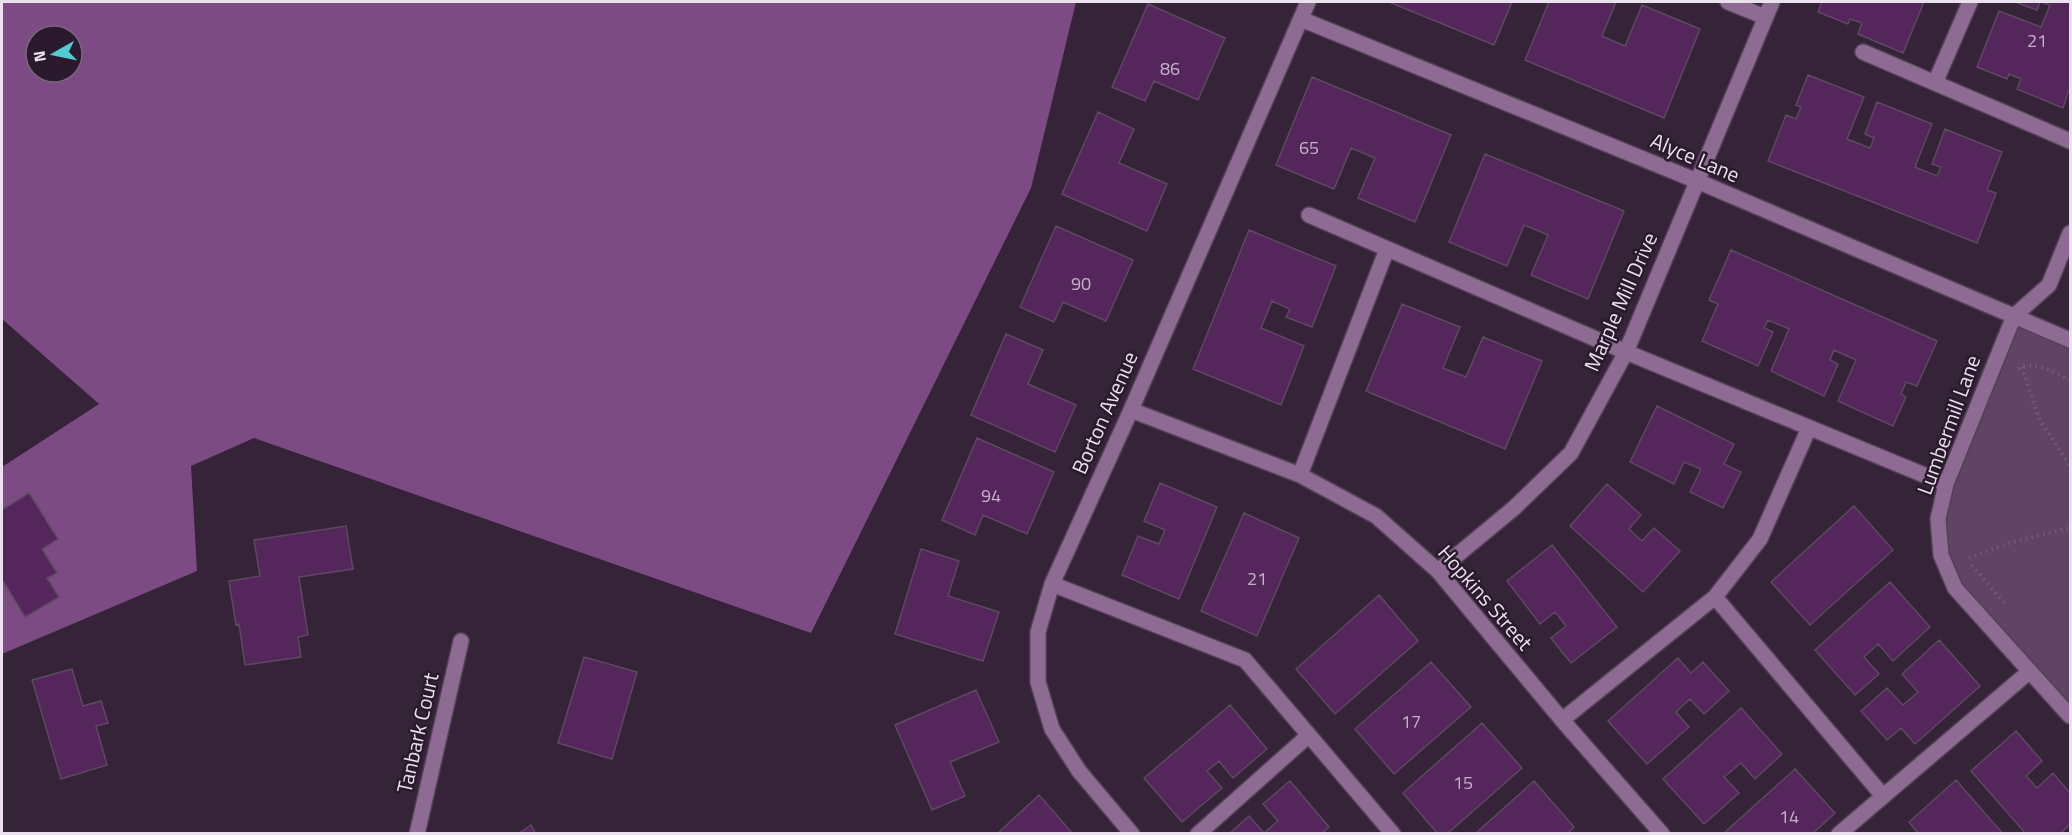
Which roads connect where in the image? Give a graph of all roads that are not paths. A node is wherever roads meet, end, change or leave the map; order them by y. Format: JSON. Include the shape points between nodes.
{"nodes":[{"id":1,"x":1308,"y":2,"type":"edge"},
{"id":2,"x":1728,"y":2,"type":"edge"},
{"id":3,"x":1772,"y":2,"type":"edge"},
{"id":4,"x":1970,"y":2,"type":"edge"},
{"id":5,"x":1765,"y":17,"type":"junction"},
{"id":6,"x":1301,"y":19,"type":"junction"},
{"id":7,"x":1863,"y":52,"type":"dead end"},
{"id":8,"x":1935,"y":83,"type":"junction"},
{"id":9,"x":2070,"y":141,"type":"edge"},
{"id":10,"x":1697,"y":181,"type":"junction"},
{"id":11,"x":1309,"y":215,"type":"dead end"},
{"id":12,"x":2070,"y":233,"type":"edge"},
{"id":13,"x":1387,"y":249,"type":"junction"},
{"id":14,"x":2013,"y":316,"type":"junction"},
{"id":15,"x":2070,"y":340,"type":"edge"},
{"id":16,"x":1626,"y":352,"type":"junction"},
{"id":17,"x":1131,"y":410,"type":"junction"},
{"id":18,"x":1809,"y":428,"type":"junction"},
{"id":19,"x":1300,"y":475,"type":"junction"},
{"id":20,"x":1946,"y":484,"type":"junction"},
{"id":21,"x":1438,"y":571,"type":"junction"},
{"id":22,"x":1052,"y":584,"type":"junction"},
{"id":23,"x":1715,"y":597,"type":"junction"},
{"id":24,"x":461,"y":641,"type":"dead end"},
{"id":25,"x":2030,"y":671,"type":"junction"},
{"id":26,"x":2070,"y":716,"type":"edge"},
{"id":27,"x":1562,"y":720,"type":"junction"},
{"id":28,"x":1309,"y":735,"type":"junction"},
{"id":29,"x":1882,"y":796,"type":"junction"},
{"id":30,"x":417,"y":834,"type":"edge"},
{"id":31,"x":1132,"y":834,"type":"edge"},
{"id":32,"x":1198,"y":834,"type":"edge"},
{"id":33,"x":1393,"y":834,"type":"edge"},
{"id":34,"x":1662,"y":834,"type":"edge"},
{"id":35,"x":1839,"y":834,"type":"edge"}],
"edges":[{"from":1,"to":6,"type":"street","name":"Borton Avenue"},
{"from":2,"to":5,"type":"street"},
{"from":3,"to":5,"type":"street","name":"Marple Mill Drive"},
{"from":4,"to":8,"type":"street"},
{"from":5,"to":10,"type":"street","name":"Marple Mill Drive"},
{"from":6,"to":10,"type":"street","name":"Alyce Lane"},
{"from":6,"to":17,"type":"street","name":"Borton Avenue"},
{"from":7,"to":8,"type":"street"},
{"from":8,"to":9,"type":"street"},
{"from":10,"to":14,"type":"street","name":"Alyce Lane"},
{"from":10,"to":16,"type":"street","name":"Marple Mill Drive"},
{"from":11,"to":13,"type":"street"},
{"from":12,"to":14,"type":"street","name":"Lumbermill Lane","via":[[2049,285]]},
{"from":13,"to":16,"type":"street"},
{"from":13,"to":19,"type":"street"},
{"from":14,"to":15,"type":"street","name":"Alyce Lane"},
{"from":14,"to":20,"type":"street","name":"Lumbermill Lane"},
{"from":16,"to":18,"type":"street"},
{"from":16,"to":21,"type":"street","name":"Marple Mill Drive","via":[[1571,453],[1514,508]]},
{"from":17,"to":19,"type":"street","name":"Hopkins Street"},
{"from":17,"to":22,"type":"street","name":"Borton Avenue"},
{"from":18,"to":20,"type":"street"},
{"from":18,"to":23,"type":"street","via":[[1760,539]]},
{"from":19,"to":21,"type":"street","name":"Hopkins Street","via":[[1376,516]]},
{"from":20,"to":25,"type":"street","name":"Lumbermill Lane","via":[[1938,519],[1941,555],[1955,588]]},
{"from":21,"to":27,"type":"street","name":"Hopkins Street"},
{"from":22,"to":28,"type":"street","via":[[1245,660]]},
{"from":22,"to":31,"type":"street","name":"Borton Avenue","via":[[1038,632],[1038,681],[1052,729],[1079,771]]},
{"from":23,"to":27,"type":"street"},
{"from":23,"to":29,"type":"street"},
{"from":24,"to":30,"type":"street","name":"Tanbark Court"},
{"from":25,"to":26,"type":"street","name":"Lumbermill Lane"},
{"from":25,"to":29,"type":"street"},
{"from":27,"to":34,"type":"street","name":"Hopkins Street"},
{"from":28,"to":32,"type":"street"},
{"from":28,"to":33,"type":"street"},
{"from":29,"to":35,"type":"street"}]}
